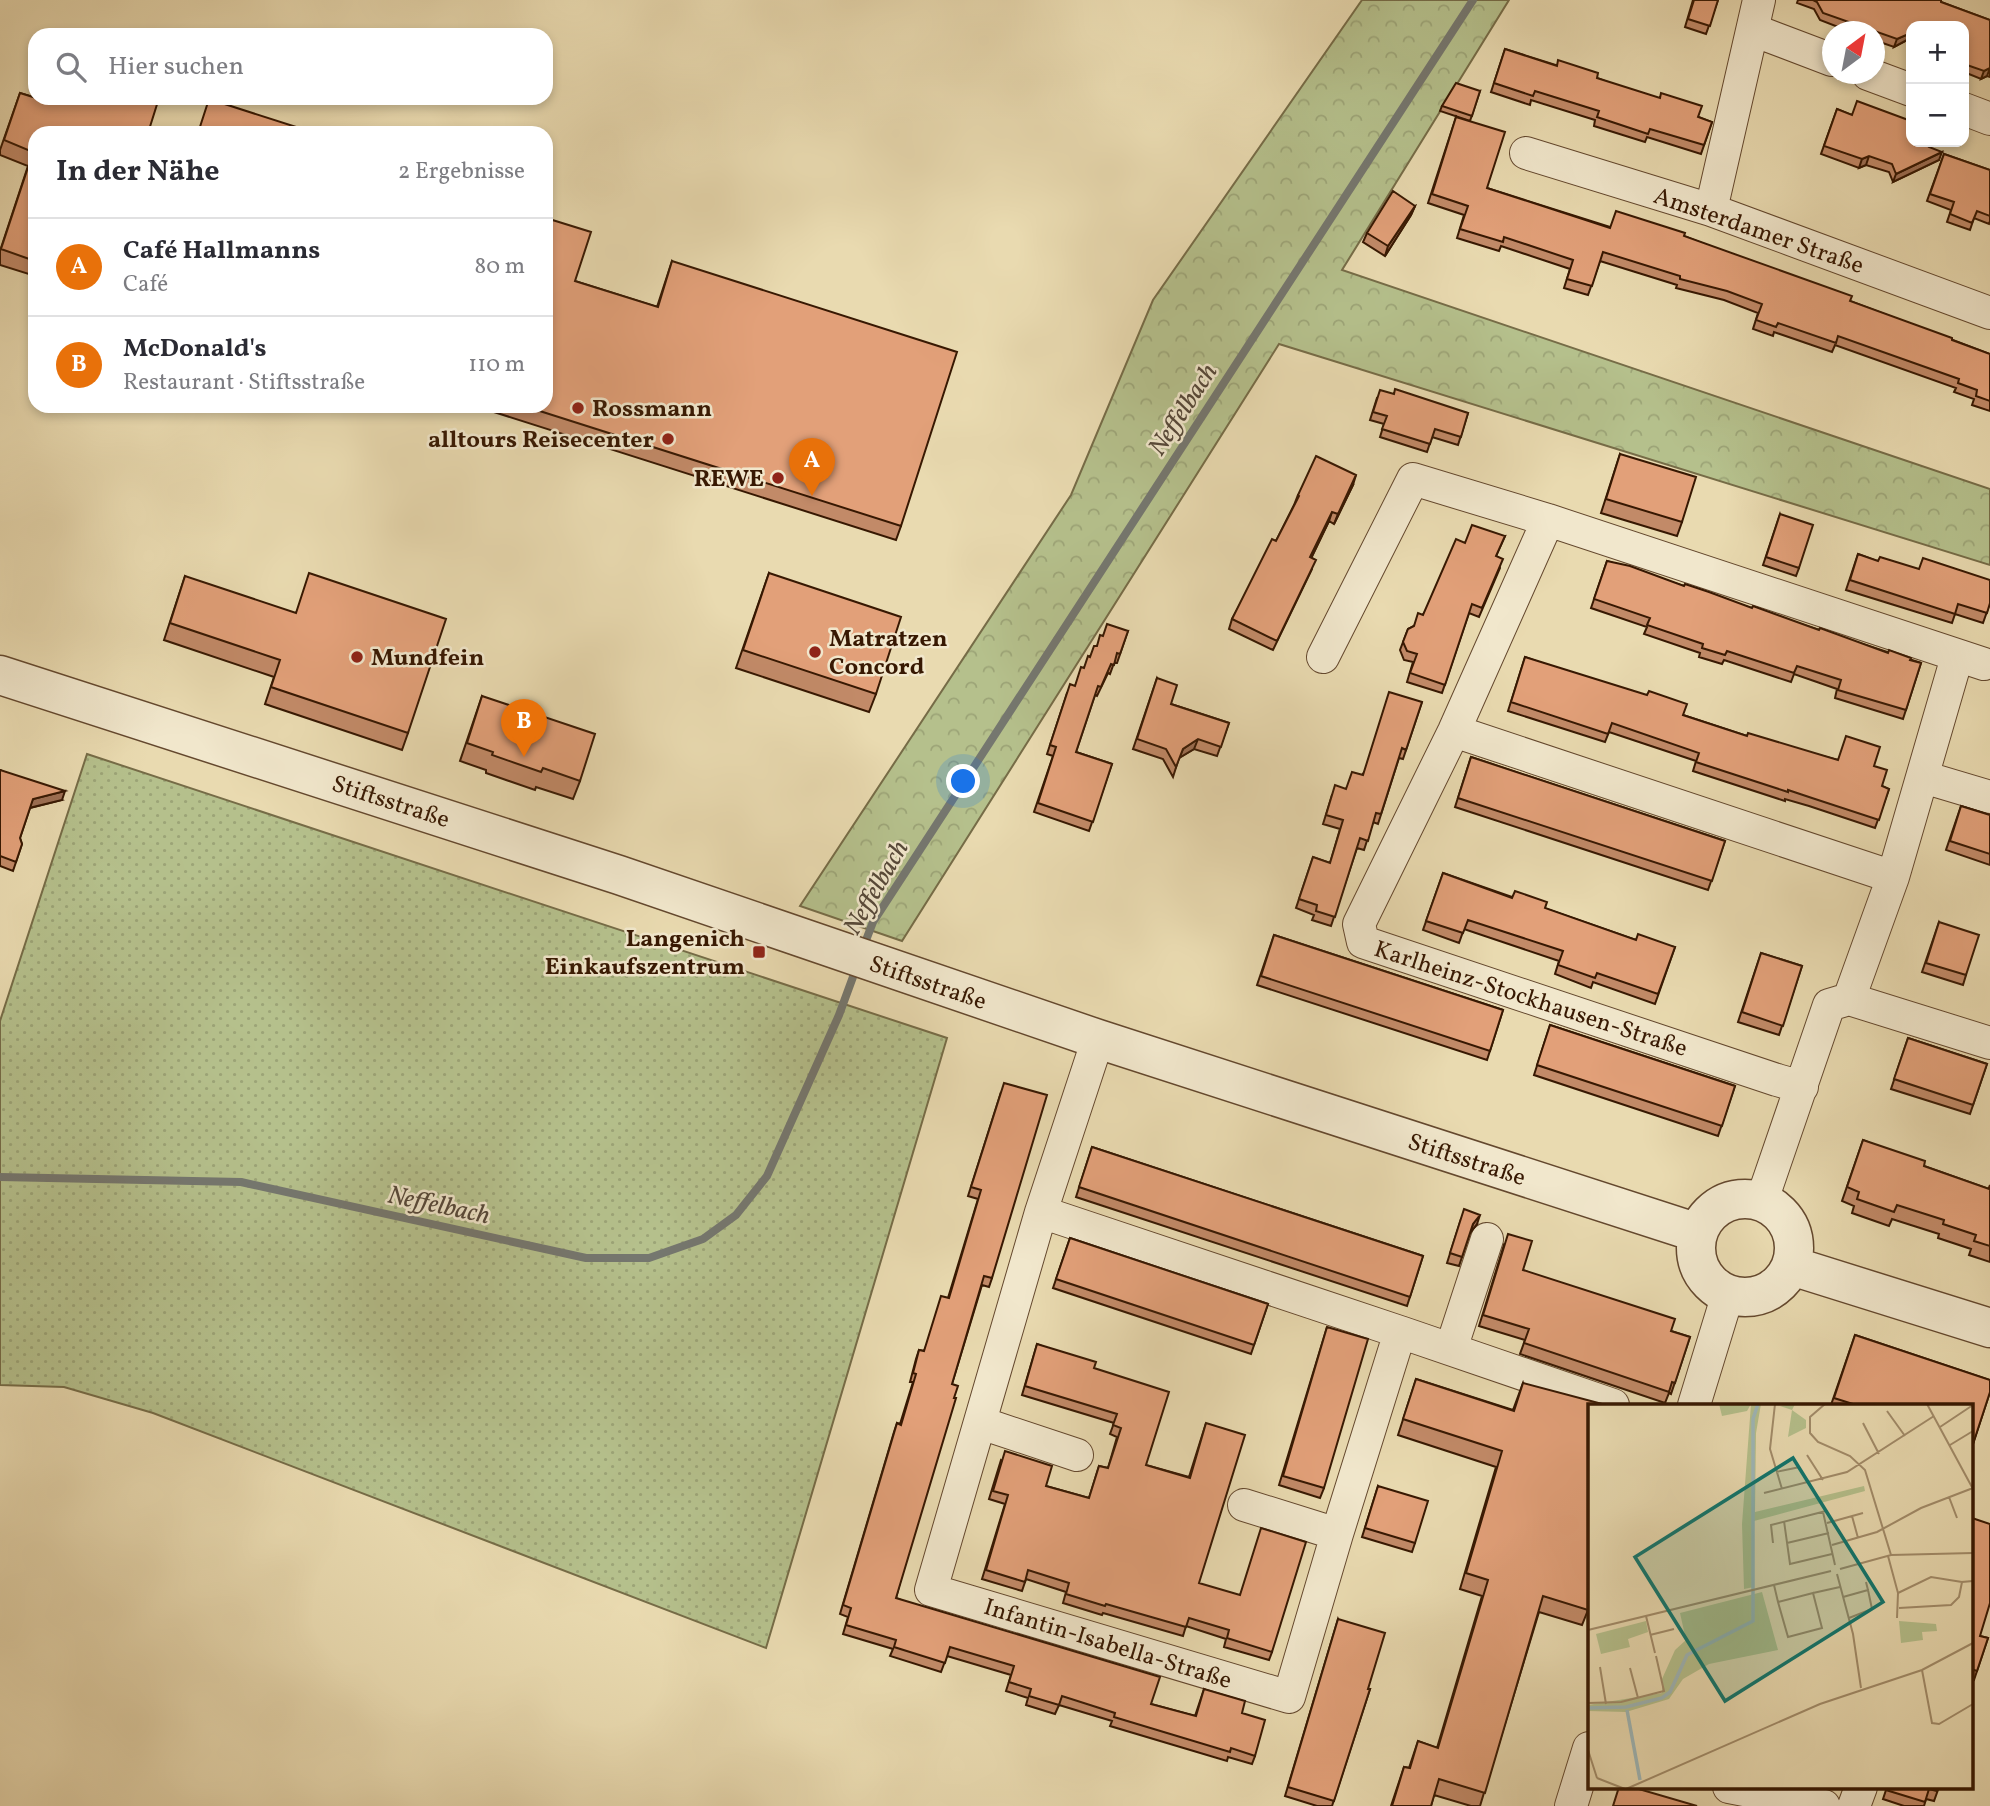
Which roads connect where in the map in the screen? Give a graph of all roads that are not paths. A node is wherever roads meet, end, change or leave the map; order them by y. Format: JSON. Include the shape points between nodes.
{"nodes":[{"id":1,"x":1759,"y":0,"type":"edge"},
{"id":2,"x":1753,"y":30,"type":"junction"},
{"id":3,"x":1822,"y":56,"type":"edge"},
{"id":4,"x":1885,"y":80,"type":"edge"},
{"id":5,"x":1906,"y":88,"type":"edge"},
{"id":6,"x":1969,"y":111,"type":"edge"},
{"id":7,"x":1990,"y":119,"type":"edge"},
{"id":8,"x":1526,"y":153,"type":"dead end"},
{"id":9,"x":1711,"y":210,"type":"junction"},
{"id":10,"x":1990,"y":313,"type":"edge"},
{"id":11,"x":1548,"y":520,"type":"junction"},
{"id":12,"x":1324,"y":657,"type":"dead end"},
{"id":13,"x":0,"y":675,"type":"edge"},
{"id":14,"x":1454,"y":731,"type":"junction"},
{"id":15,"x":1923,"y":777,"type":"junction"},
{"id":16,"x":1990,"y":797,"type":"edge"},
{"id":17,"x":1893,"y":877,"type":"junction"},
{"id":18,"x":1849,"y":999,"type":"junction"},
{"id":19,"x":1098,"y":1039,"type":"junction"},
{"id":20,"x":1990,"y":1043,"type":"edge"},
{"id":21,"x":1802,"y":1087,"type":"junction"},
{"id":22,"x":1761,"y":1203,"type":"junction"},
{"id":23,"x":1041,"y":1212,"type":"junction"},
{"id":24,"x":1698,"y":1233,"type":"junction"},
{"id":25,"x":1487,"y":1239,"type":"dead end"},
{"id":26,"x":1792,"y":1266,"type":"junction"},
{"id":27,"x":1728,"y":1294,"type":"junction"},
{"id":28,"x":1990,"y":1328,"type":"edge"},
{"id":29,"x":1400,"y":1332,"type":"junction"},
{"id":30,"x":1451,"y":1349,"type":"junction"},
{"id":31,"x":1610,"y":1404,"type":"edge"},
{"id":32,"x":1694,"y":1404,"type":"edge"},
{"id":33,"x":981,"y":1423,"type":"junction"},
{"id":34,"x":1077,"y":1455,"type":"dead end"},
{"id":35,"x":1244,"y":1505,"type":"dead end"},
{"id":36,"x":1337,"y":1534,"type":"junction"},
{"id":37,"x":1588,"y":1755,"type":"edge"},
{"id":38,"x":1735,"y":1788,"type":"edge"},
{"id":39,"x":1861,"y":1788,"type":"edge"},
{"id":40,"x":1572,"y":1806,"type":"edge"},
{"id":41,"x":1824,"y":1806,"type":"edge"},
{"id":42,"x":1854,"y":1806,"type":"edge"}],
"edges":[{"from":1,"to":2,"type":"street"},
{"from":2,"to":3,"type":"street"},
{"from":2,"to":9,"type":"street"},
{"from":4,"to":5,"type":"street"},
{"from":6,"to":7,"type":"street"},
{"from":8,"to":9,"type":"street","name":"Amsterdamer Straße"},
{"from":9,"to":10,"type":"street","name":"Amsterdamer Straße"},
{"from":11,"to":12,"type":"street","via":[[1413,479]]},
{"from":11,"to":14,"type":"street","name":"Karlheinz-Stockhausen-Straße"},
{"from":11,"to":15,"type":"street","via":[[1970,660]]},
{"from":13,"to":19,"type":"street","name":"Stiftsstraße","via":[[619,875]]},
{"from":14,"to":17,"type":"street"},
{"from":14,"to":21,"type":"street","name":"Karlheinz-Stockhausen-Straße","via":[[1359,924],[1363,942]]},
{"from":15,"to":16,"type":"street"},
{"from":15,"to":17,"type":"street"},
{"from":17,"to":18,"type":"street"},
{"from":18,"to":20,"type":"street"},
{"from":18,"to":21,"type":"street","via":[[1829,1005]]},
{"from":19,"to":23,"type":"street","name":"Infantin-Isabella-Straße"},
{"from":19,"to":24,"type":"street","name":"Stiftsstraße"},
{"from":21,"to":22,"type":"street"},
{"from":22,"to":24,"type":"street","via":[[1747,1199],[1723,1204]]},
{"from":22,"to":26,"type":"street","via":[[1774,1208],[1793,1234]]},
{"from":23,"to":29,"type":"street"},
{"from":23,"to":33,"type":"street","name":"Infantin-Isabella-Straße"},
{"from":24,"to":27,"type":"street","via":[[1697,1255],[1705,1276]]},
{"from":25,"to":30,"type":"street"},
{"from":26,"to":27,"type":"street","via":[[1773,1289],[1759,1296]]},
{"from":26,"to":28,"type":"street"},
{"from":27,"to":32,"type":"street"},
{"from":29,"to":30,"type":"street"},
{"from":29,"to":36,"type":"street","name":"Infantin-Isabella-Straße"},
{"from":30,"to":31,"type":"street"},
{"from":33,"to":34,"type":"street"},
{"from":33,"to":36,"type":"street","name":"Infantin-Isabella-Straße","via":[[931,1590],[1289,1697]]},
{"from":35,"to":36,"type":"street"},
{"from":37,"to":40,"type":"street"},
{"from":38,"to":41,"type":"street"},
{"from":39,"to":42,"type":"street"}]}
